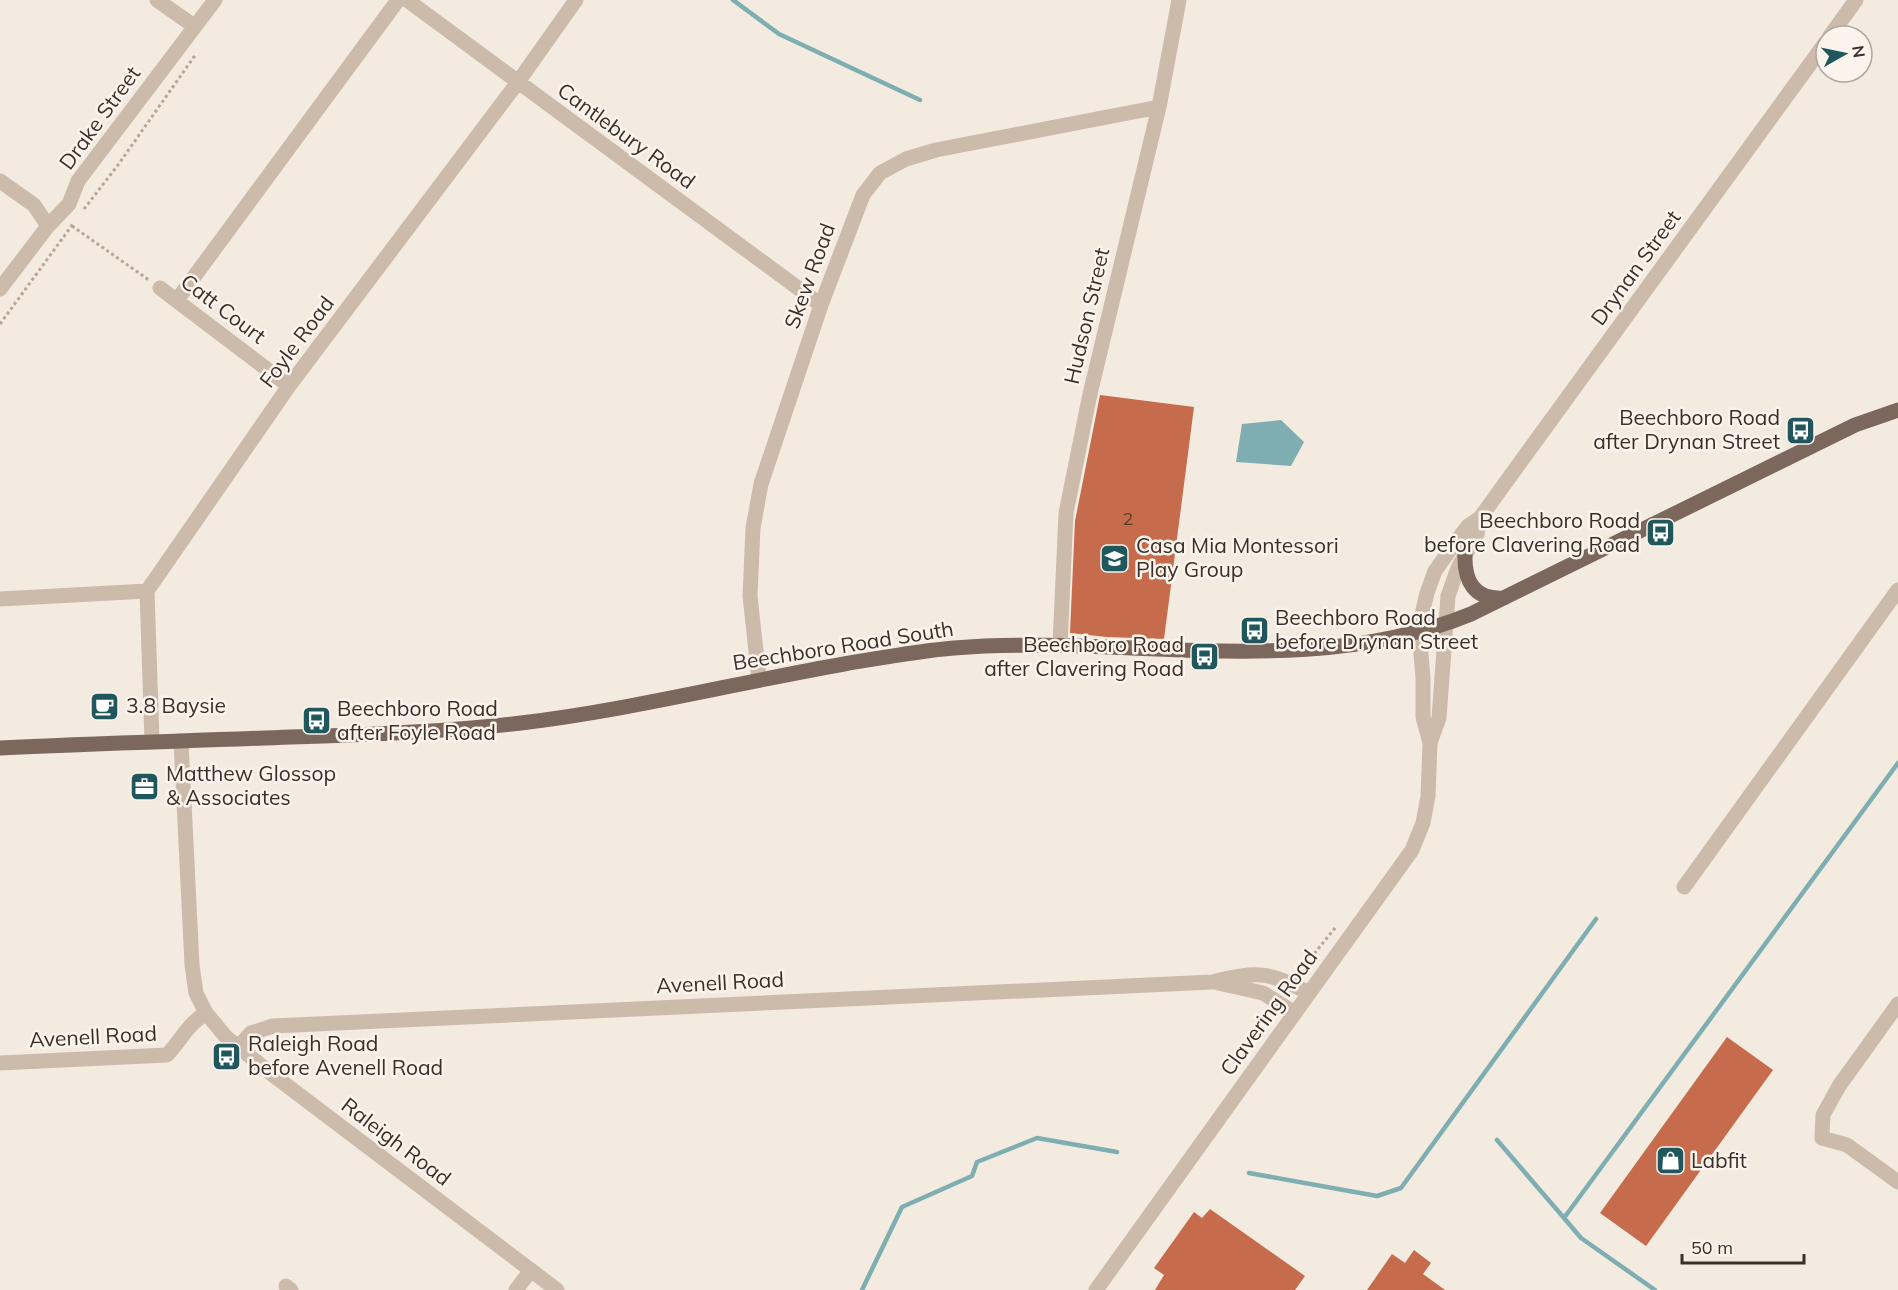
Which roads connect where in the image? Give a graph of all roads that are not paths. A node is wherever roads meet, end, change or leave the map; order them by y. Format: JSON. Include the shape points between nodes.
{"nodes":[{"id":1,"x":157,"y":0,"type":"edge"},
{"id":2,"x":215,"y":0,"type":"edge"},
{"id":3,"x":398,"y":0,"type":"edge"},
{"id":4,"x":407,"y":0,"type":"edge"},
{"id":5,"x":576,"y":0,"type":"edge"},
{"id":6,"x":1179,"y":0,"type":"edge"},
{"id":7,"x":1856,"y":0,"type":"edge"},
{"id":8,"x":1839,"y":24,"type":"edge"},
{"id":9,"x":194,"y":26,"type":"junction"},
{"id":10,"x":1814,"y":59,"type":"edge"},
{"id":11,"x":518,"y":82,"type":"junction"},
{"id":12,"x":1159,"y":107,"type":"junction"},
{"id":13,"x":0,"y":180,"type":"edge"},
{"id":14,"x":48,"y":226,"type":"junction"},
{"id":15,"x":160,"y":288,"type":"road end"},
{"id":16,"x":0,"y":289,"type":"edge"},
{"id":17,"x":177,"y":300,"type":"junction"},
{"id":18,"x":821,"y":305,"type":"junction"},
{"id":19,"x":290,"y":386,"type":"junction"},
{"id":20,"x":1898,"y":410,"type":"edge"},
{"id":21,"x":1480,"y":518,"type":"junction"},
{"id":22,"x":1465,"y":554,"type":"junction"},
{"id":23,"x":1898,"y":590,"type":"edge"},
{"id":24,"x":147,"y":591,"type":"junction"},
{"id":25,"x":1506,"y":597,"type":"junction"},
{"id":26,"x":0,"y":599,"type":"edge"},
{"id":27,"x":1445,"y":624,"type":"junction"},
{"id":28,"x":1421,"y":631,"type":"junction"},
{"id":29,"x":1060,"y":645,"type":"junction"},
{"id":30,"x":759,"y":679,"type":"junction"},
{"id":31,"x":152,"y":741,"type":"junction"},
{"id":32,"x":181,"y":741,"type":"junction"},
{"id":33,"x":1430,"y":743,"type":"junction"},
{"id":34,"x":0,"y":748,"type":"edge"},
{"id":35,"x":1684,"y":887,"type":"dead end"},
{"id":36,"x":1212,"y":982,"type":"junction"},
{"id":37,"x":1310,"y":993,"type":"junction"},
{"id":38,"x":1898,"y":1004,"type":"edge"},
{"id":39,"x":206,"y":1013,"type":"junction"},
{"id":40,"x":1295,"y":1013,"type":"junction"},
{"id":41,"x":238,"y":1047,"type":"junction"},
{"id":42,"x":0,"y":1063,"type":"edge"},
{"id":43,"x":1898,"y":1182,"type":"edge"},
{"id":44,"x":531,"y":1270,"type":"junction"},
{"id":45,"x":516,"y":1290,"type":"edge"},
{"id":46,"x":557,"y":1290,"type":"edge"},
{"id":47,"x":1096,"y":1290,"type":"edge"}],
"edges":[{"from":1,"to":9,"type":"street"},
{"from":2,"to":9,"type":"street","name":"Drake Street"},
{"from":3,"to":17,"type":"street"},
{"from":4,"to":11,"type":"street","name":"Cantlebury Road"},
{"from":5,"to":11,"type":"street","name":"Foyle Road"},
{"from":6,"to":12,"type":"street","name":"Hudson Street"},
{"from":7,"to":8,"type":"street"},
{"from":9,"to":14,"type":"street","name":"Drake Street","via":[[78,181],[69,204]]},
{"from":10,"to":21,"type":"street","name":"Drynan Street"},
{"from":11,"to":18,"type":"street","name":"Cantlebury Road"},
{"from":11,"to":19,"type":"street","name":"Foyle Road"},
{"from":12,"to":18,"type":"street","name":"Skew Road","via":[[936,150],[906,159],[880,174],[863,195]]},
{"from":12,"to":29,"type":"street","name":"Hudson Street","via":[[1090,394],[1066,513]]},
{"from":13,"to":14,"type":"street","via":[[34,205]]},
{"from":14,"to":16,"type":"street","name":"Drake Street"},
{"from":15,"to":17,"type":"street","name":"Catt Court"},
{"from":17,"to":19,"type":"street","name":"Catt Court"},
{"from":18,"to":30,"type":"street","name":"Skew Road","via":[[761,484],[753,528],[750,596]]},
{"from":19,"to":24,"type":"street","name":"Foyle Road"},
{"from":20,"to":25,"type":"main road","name":"Beechboro Road South","via":[[1855,425]]},
{"from":21,"to":22,"type":"street","name":"Drynan Street","via":[[1477,534]]},
{"from":21,"to":28,"type":"street","name":"Drynan Street","via":[[1461,533],[1435,571],[1424,604]]},
{"from":22,"to":25,"type":"main road","via":[[1464,568],[1476,591],[1485,596]]},
{"from":22,"to":27,"type":"street","name":"Drynan Street","via":[[1448,596]]},
{"from":23,"to":35,"type":"street"},
{"from":24,"to":26,"type":"street"},
{"from":24,"to":31,"type":"street"},
{"from":25,"to":27,"type":"main road","name":"Beechboro Road South"},
{"from":27,"to":28,"type":"main road","name":"Beechboro Road South"},
{"from":27,"to":33,"type":"street","name":"Clavering Road","via":[[1439,718]]},
{"from":28,"to":29,"type":"main road","name":"Beechboro Road South","via":[[1356,645],[1248,651]]},
{"from":28,"to":33,"type":"street","name":"Clavering Road","via":[[1423,717]]},
{"from":29,"to":30,"type":"main road","name":"Beechboro Road South","via":[[923,650]]},
{"from":30,"to":32,"type":"main road","name":"Beechboro Road South","via":[[522,723],[429,732]]},
{"from":31,"to":32,"type":"main road","name":"Beechboro Road South"},
{"from":31,"to":34,"type":"main road","name":"Beechboro Road South"},
{"from":32,"to":39,"type":"street","name":"Raleigh Road","via":[[192,965],[196,993]]},
{"from":33,"to":37,"type":"street","name":"Clavering Road","via":[[1428,796],[1419,837]]},
{"from":36,"to":37,"type":"street","name":"Avenell Road","via":[[1246,974],[1267,975]]},
{"from":36,"to":40,"type":"street","name":"Avenell Road","via":[[1263,993]]},
{"from":36,"to":41,"type":"street","name":"Avenell Road","via":[[273,1026],[251,1033]]},
{"from":37,"to":40,"type":"street","name":"Clavering Road"},
{"from":38,"to":43,"type":"street","via":[[1839,1086],[1823,1115],[1822,1138],[1847,1145]]},
{"from":39,"to":41,"type":"street","name":"Raleigh Road"},
{"from":39,"to":42,"type":"street","name":"Avenell Road","via":[[193,1021],[167,1055]]},
{"from":40,"to":47,"type":"street","name":"Clavering Road"},
{"from":41,"to":44,"type":"street","name":"Raleigh Road"},
{"from":44,"to":45,"type":"street"},
{"from":44,"to":46,"type":"street","name":"Raleigh Road"}]}
